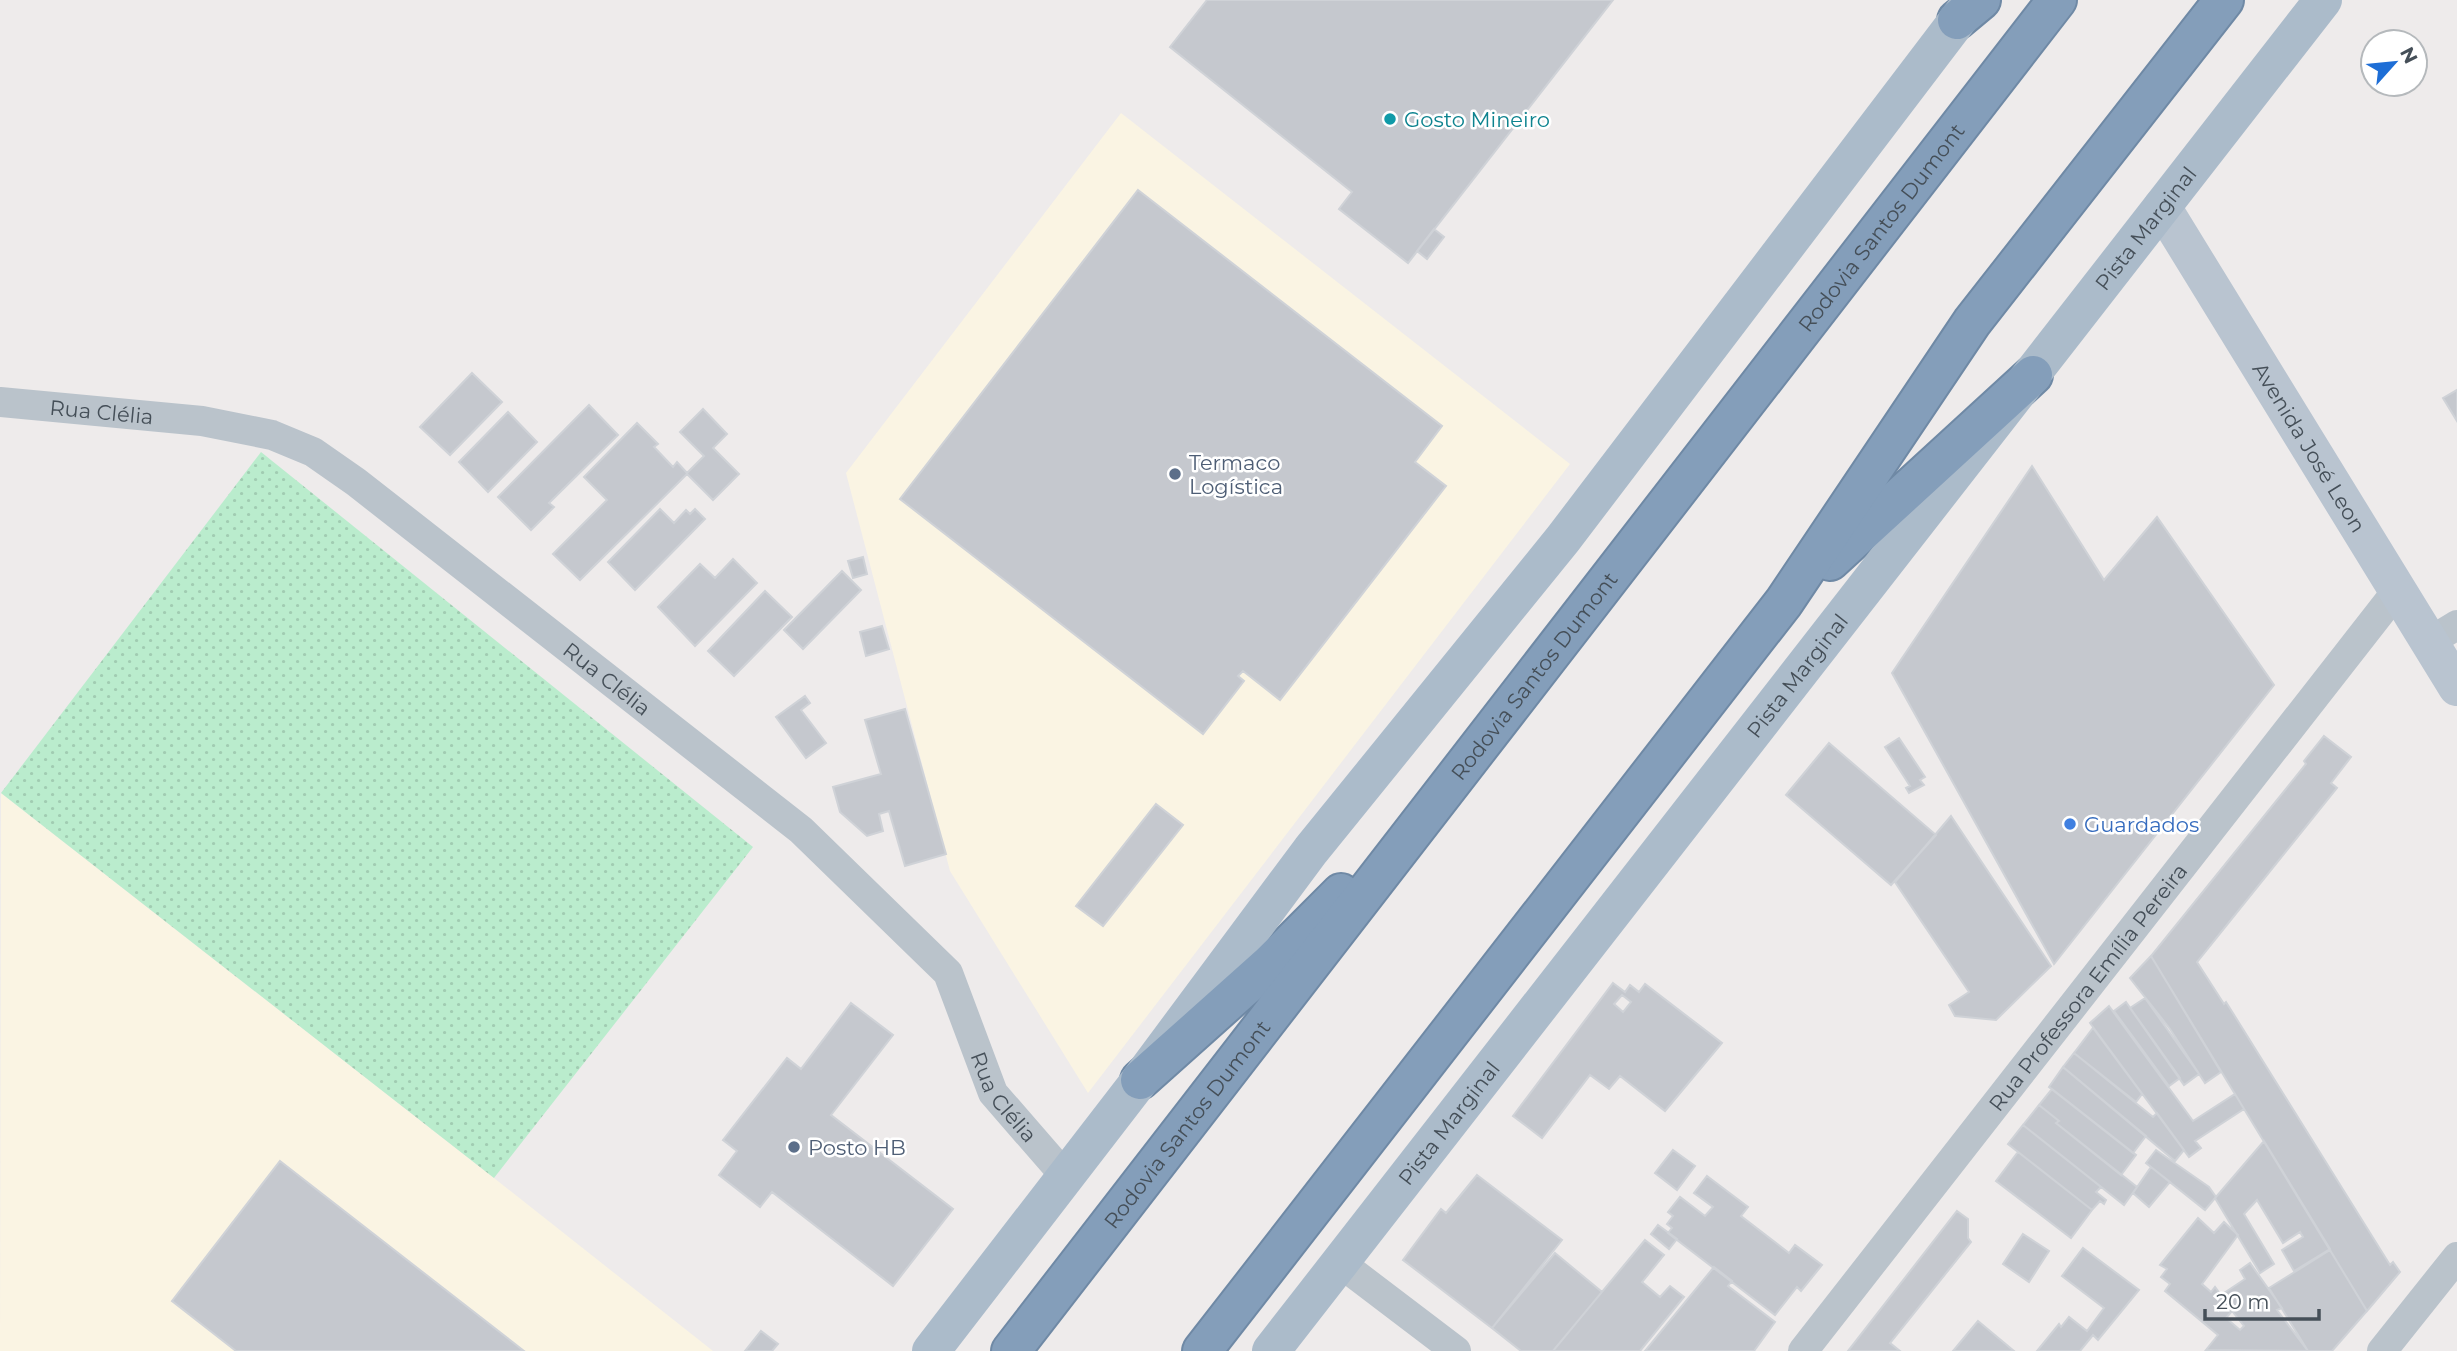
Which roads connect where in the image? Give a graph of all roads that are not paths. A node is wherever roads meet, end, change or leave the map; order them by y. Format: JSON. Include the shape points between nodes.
{"nodes":[{"id":1,"x":2057,"y":0,"type":"edge"},
{"id":2,"x":2224,"y":0,"type":"edge"},
{"id":3,"x":2323,"y":0,"type":"edge"},
{"id":4,"x":1970,"y":7,"type":"edge"},
{"id":5,"x":2162,"y":207,"type":"junction"},
{"id":6,"x":2033,"y":375,"type":"junction"},
{"id":7,"x":0,"y":402,"type":"edge"},
{"id":8,"x":2397,"y":591,"type":"junction"},
{"id":9,"x":1784,"y":602,"type":"junction"},
{"id":10,"x":2443,"y":634,"type":"edge"},
{"id":11,"x":2457,"y":687,"type":"edge"},
{"id":12,"x":1454,"y":780,"type":"junction"},
{"id":13,"x":1140,"y":1080,"type":"junction"},
{"id":14,"x":1066,"y":1177,"type":"junction"},
{"id":15,"x":2457,"y":1257,"type":"edge"},
{"id":16,"x":1339,"y":1262,"type":"junction"},
{"id":17,"x":931,"y":1351,"type":"edge"},
{"id":18,"x":1011,"y":1351,"type":"edge"},
{"id":19,"x":1202,"y":1351,"type":"edge"},
{"id":20,"x":1271,"y":1351,"type":"edge"},
{"id":21,"x":1456,"y":1351,"type":"edge"},
{"id":22,"x":1803,"y":1351,"type":"edge"},
{"id":23,"x":2382,"y":1351,"type":"edge"}],
"edges":[{"from":1,"to":12,"type":"highway","name":"Rodovia Santos Dumont"},
{"from":2,"to":9,"type":"highway","via":[[1972,322]]},
{"from":3,"to":5,"type":"main road","name":"Pista Marginal"},
{"from":4,"to":13,"type":"main road","via":[[1563,539],[1311,850]]},
{"from":5,"to":6,"type":"main road","name":"Pista Marginal"},
{"from":5,"to":8,"type":"main road","name":"Avenida José Leon"},
{"from":6,"to":9,"type":"highway"},
{"from":6,"to":16,"type":"main road","name":"Pista Marginal"},
{"from":7,"to":14,"type":"street","name":"Rua Clélia","via":[[202,421],[272,435],[313,452],[356,482],[801,830],[948,972],[993,1093]]},
{"from":8,"to":10,"type":"main road","name":"Avenida José Leon"},
{"from":8,"to":22,"type":"street","name":"Rua Professora Emília Pereira"},
{"from":9,"to":19,"type":"highway"},
{"from":10,"to":11,"type":"main road","name":"Avenida José Leon"},
{"from":12,"to":13,"type":"highway","via":[[1270,964]]},
{"from":12,"to":18,"type":"highway","name":"Rodovia Santos Dumont"},
{"from":13,"to":14,"type":"main road"},
{"from":14,"to":17,"type":"main road"},
{"from":15,"to":23,"type":"street"},
{"from":16,"to":20,"type":"main road","name":"Pista Marginal"},
{"from":16,"to":21,"type":"street"}]}
